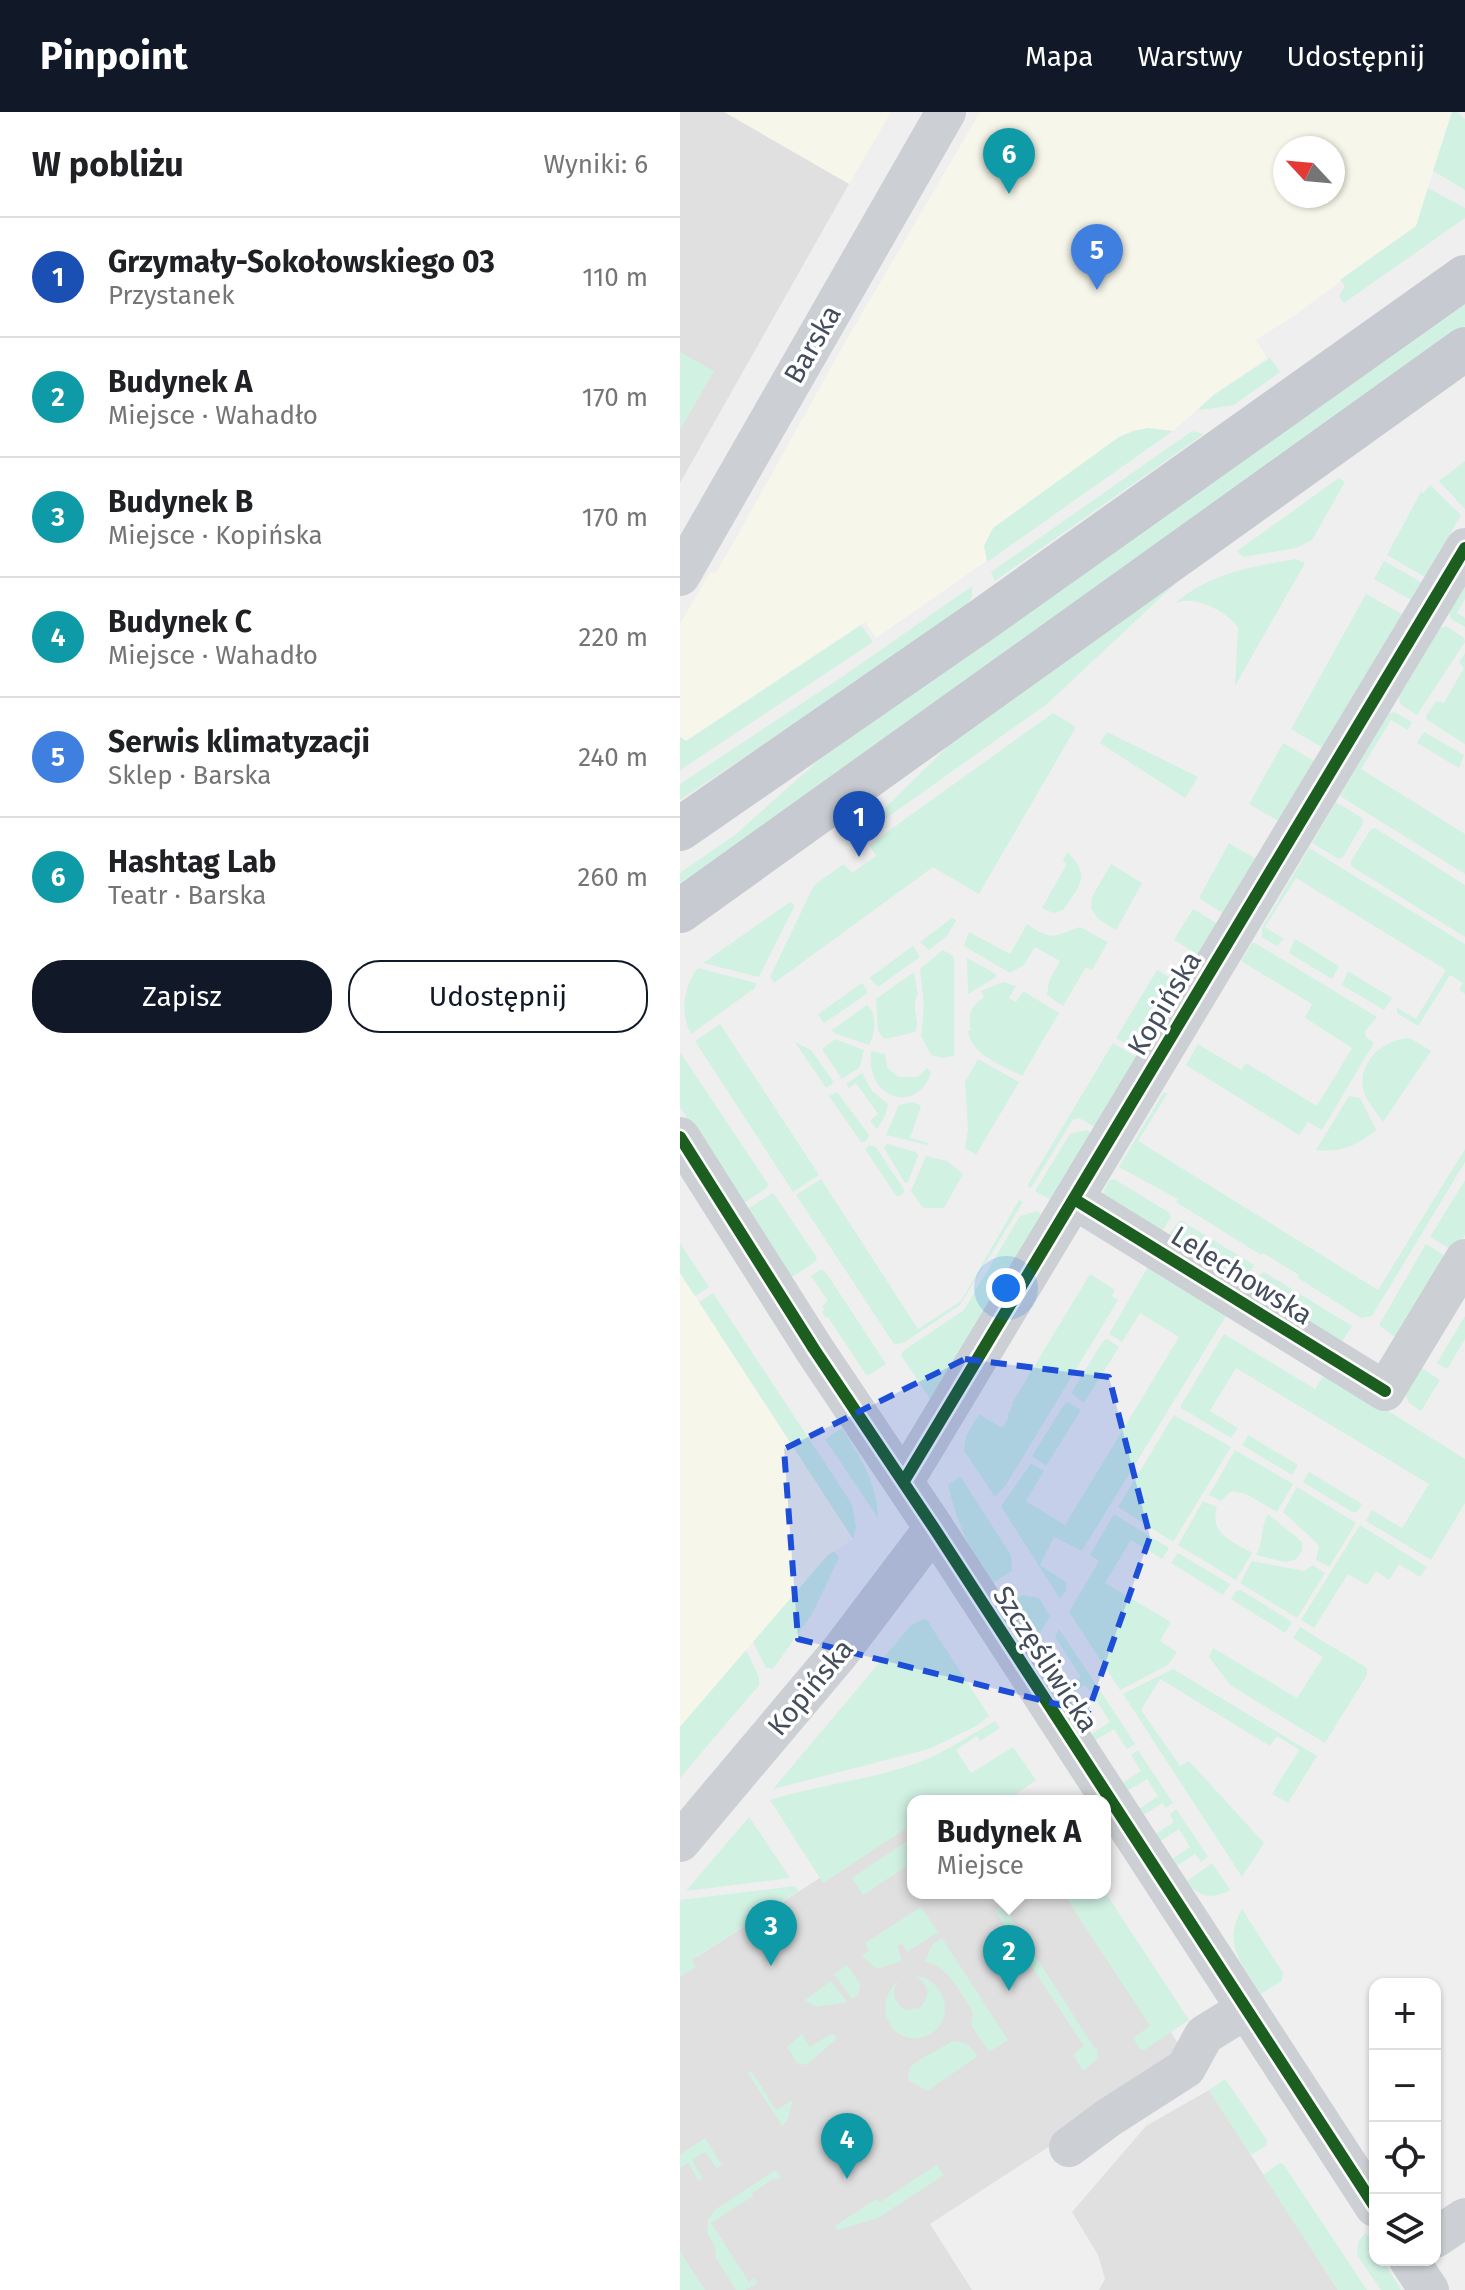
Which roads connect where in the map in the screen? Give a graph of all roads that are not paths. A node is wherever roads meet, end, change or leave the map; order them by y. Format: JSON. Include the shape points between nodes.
{"nodes":[{"id":1,"x":946,"y":112,"type":"edge"},
{"id":2,"x":1465,"y":277,"type":"edge"},
{"id":3,"x":1465,"y":349,"type":"edge"},
{"id":4,"x":1465,"y":548,"type":"edge"},
{"id":5,"x":680,"y":576,"type":"edge"},
{"id":6,"x":680,"y":829,"type":"edge"},
{"id":7,"x":680,"y":911,"type":"edge"},
{"id":8,"x":680,"y":1137,"type":"edge"},
{"id":9,"x":1074,"y":1199,"type":"junction"},
{"id":10,"x":1465,"y":1259,"type":"edge"},
{"id":11,"x":904,"y":1481,"type":"junction"},
{"id":12,"x":934,"y":1528,"type":"junction"},
{"id":13,"x":1107,"y":1795,"type":"edge"},
{"id":14,"x":1111,"y":1801,"type":"edge"},
{"id":15,"x":680,"y":1842,"type":"edge"},
{"id":16,"x":1246,"y":2009,"type":"junction"},
{"id":17,"x":1069,"y":2147,"type":"dead end"},
{"id":18,"x":1369,"y":2198,"type":"edge"},
{"id":19,"x":1465,"y":2218,"type":"edge"},
{"id":20,"x":1441,"y":2234,"type":"edge"},
{"id":21,"x":1413,"y":2266,"type":"edge"},
{"id":22,"x":1429,"y":2290,"type":"edge"}],
"edges":[{"from":1,"to":5,"type":"street","name":"Barska"},
{"from":2,"to":6,"type":"main road"},
{"from":3,"to":7,"type":"main road"},
{"from":4,"to":9,"type":"street","name":"Kopińska"},
{"from":8,"to":11,"type":"street","name":"Szczęśliwicka"},
{"from":9,"to":10,"type":"street","name":"Lelechowska","via":[[1385,1391]]},
{"from":9,"to":11,"type":"street","name":"Kopińska"},
{"from":11,"to":12,"type":"street","name":"Szczęśliwicka"},
{"from":12,"to":13,"type":"street","name":"Szczęśliwicka"},
{"from":12,"to":15,"type":"street","name":"Kopińska","via":[[840,1652]]},
{"from":14,"to":16,"type":"street","name":"Szczęśliwicka"},
{"from":16,"to":17,"type":"street","via":[[1204,2035],[1186,2068]]},
{"from":16,"to":18,"type":"street","name":"Szczęśliwicka"},
{"from":19,"to":20,"type":"street"},
{"from":21,"to":22,"type":"street"}]}
